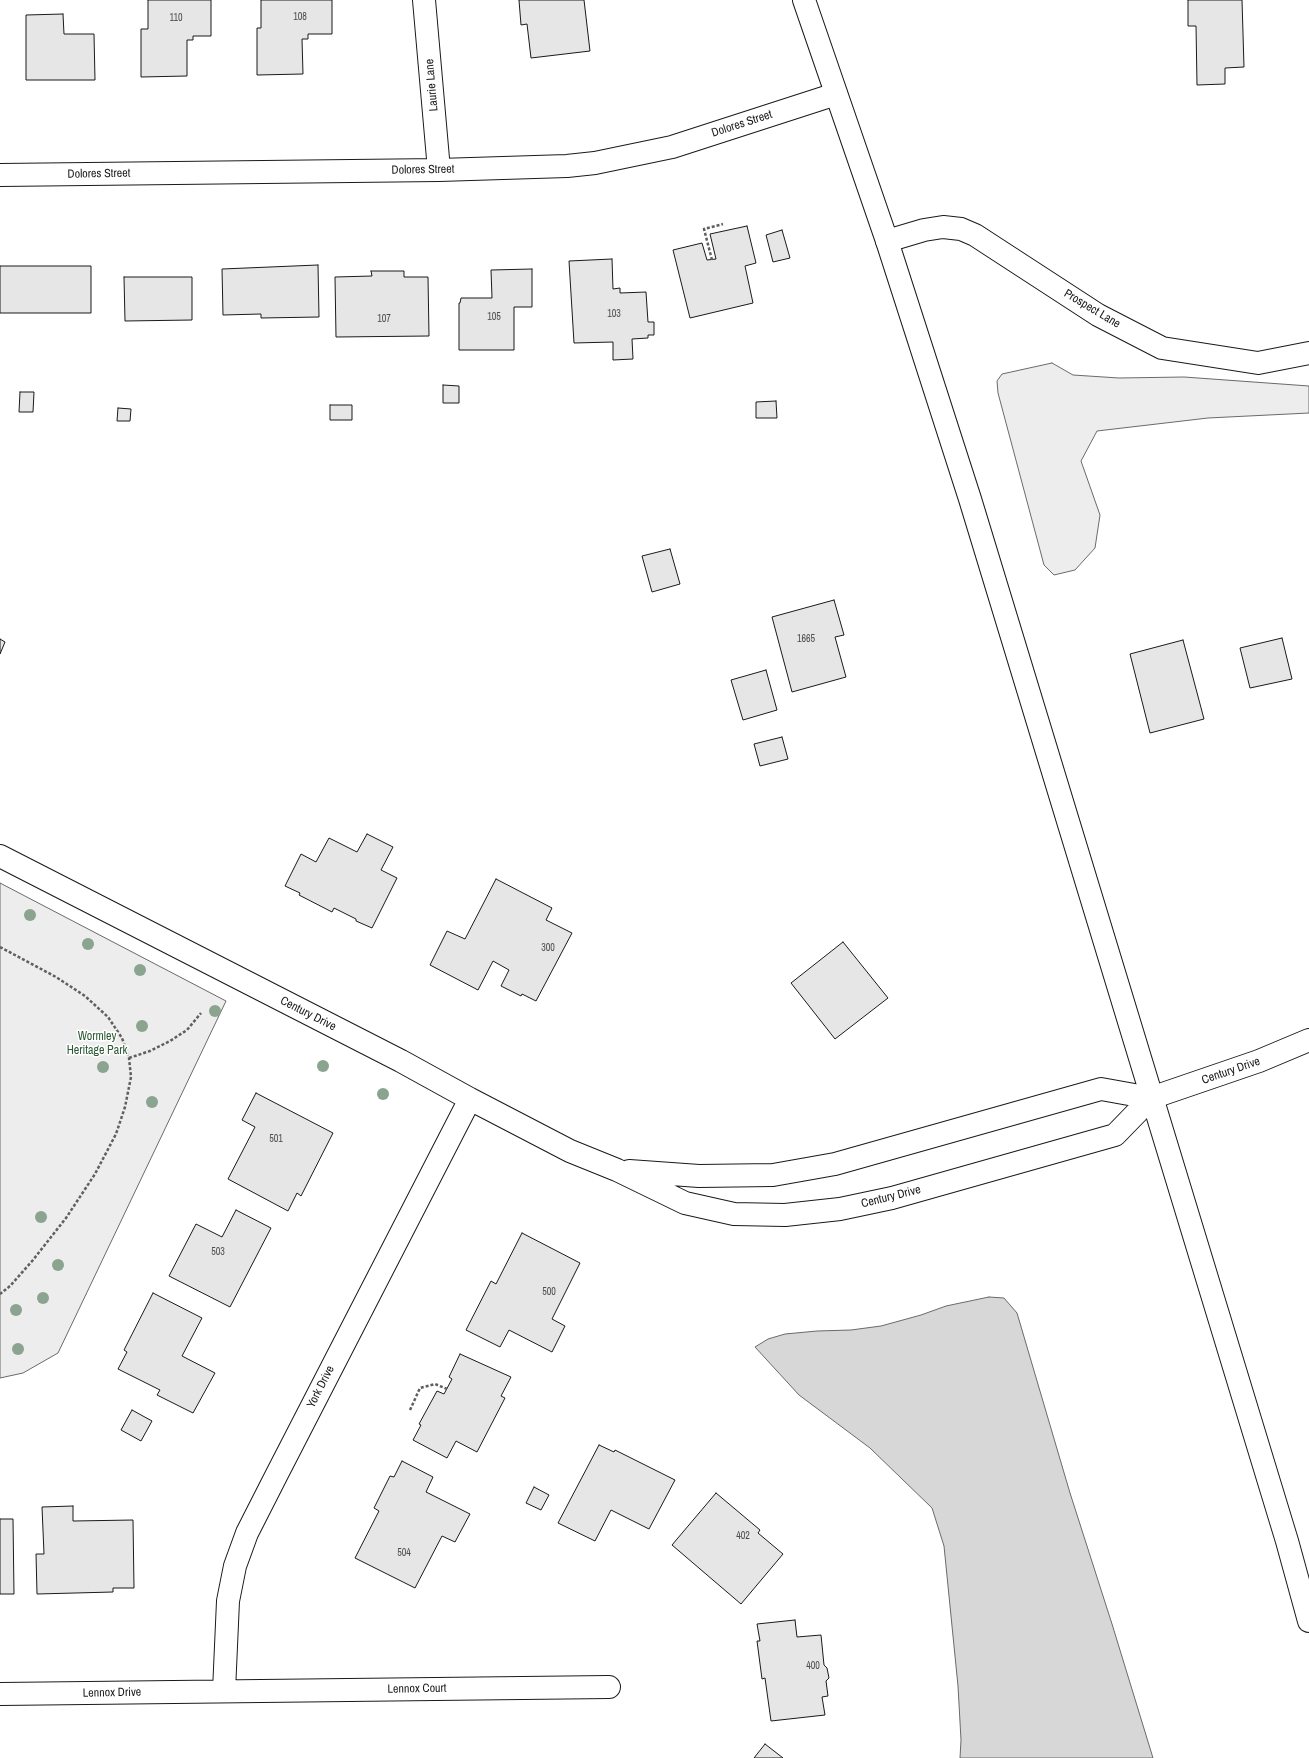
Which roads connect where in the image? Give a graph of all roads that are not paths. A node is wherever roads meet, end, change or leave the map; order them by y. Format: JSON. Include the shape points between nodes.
{"nodes":[{"id":1,"x":424,"y":0,"type":"edge"},
{"id":2,"x":804,"y":0,"type":"edge"},
{"id":3,"x":836,"y":94,"type":"junction"},
{"id":4,"x":439,"y":170,"type":"junction"},
{"id":5,"x":0,"y":175,"type":"edge"},
{"id":6,"x":887,"y":241,"type":"junction"},
{"id":7,"x":1309,"y":353,"type":"edge"},
{"id":8,"x":0,"y":856,"type":"edge"},
{"id":9,"x":1309,"y":1040,"type":"edge"},
{"id":10,"x":1151,"y":1098,"type":"junction"},
{"id":11,"x":470,"y":1099,"type":"junction"},
{"id":12,"x":617,"y":1170,"type":"junction"},
{"id":13,"x":1309,"y":1621,"type":"edge"},
{"id":14,"x":609,"y":1687,"type":"dead end"},
{"id":15,"x":224,"y":1691,"type":"junction"},
{"id":16,"x":0,"y":1694,"type":"edge"}],
"edges":[{"from":1,"to":4,"type":"street","name":"Laurie Lane"},
{"from":2,"to":3,"type":"street"},
{"from":3,"to":4,"type":"street","name":"Dolores Street","via":[[672,147],[595,163]]},
{"from":3,"to":6,"type":"street"},
{"from":4,"to":5,"type":"street","name":"Dolores Street"},
{"from":6,"to":7,"type":"street","name":"Prospect Lane","via":[[924,230],[943,227],[961,229],[975,235],[1098,315],[1162,348],[1258,363]]},
{"from":6,"to":10,"type":"street","via":[[970,499]]},
{"from":8,"to":11,"type":"street","name":"Century Drive","via":[[401,1061]]},
{"from":9,"to":10,"type":"street","name":"Century Drive","via":[[1259,1061]]},
{"from":10,"to":12,"type":"street","name":"Century Drive","via":[[1101,1089],[835,1164],[773,1175],[699,1176]]},
{"from":10,"to":12,"type":"street","name":"Century Drive","via":[[1115,1135],[892,1198],[840,1209],[785,1215],[734,1214],[685,1203]]},
{"from":10,"to":13,"type":"street"},
{"from":11,"to":12,"type":"street","name":"Century Drive","via":[[570,1151]]},
{"from":11,"to":15,"type":"street","name":"York Drive","via":[[247,1534],[235,1566],[228,1601]]},
{"from":14,"to":15,"type":"street","name":"Lennox Court"},
{"from":15,"to":16,"type":"street","name":"Lennox Drive"}]}
